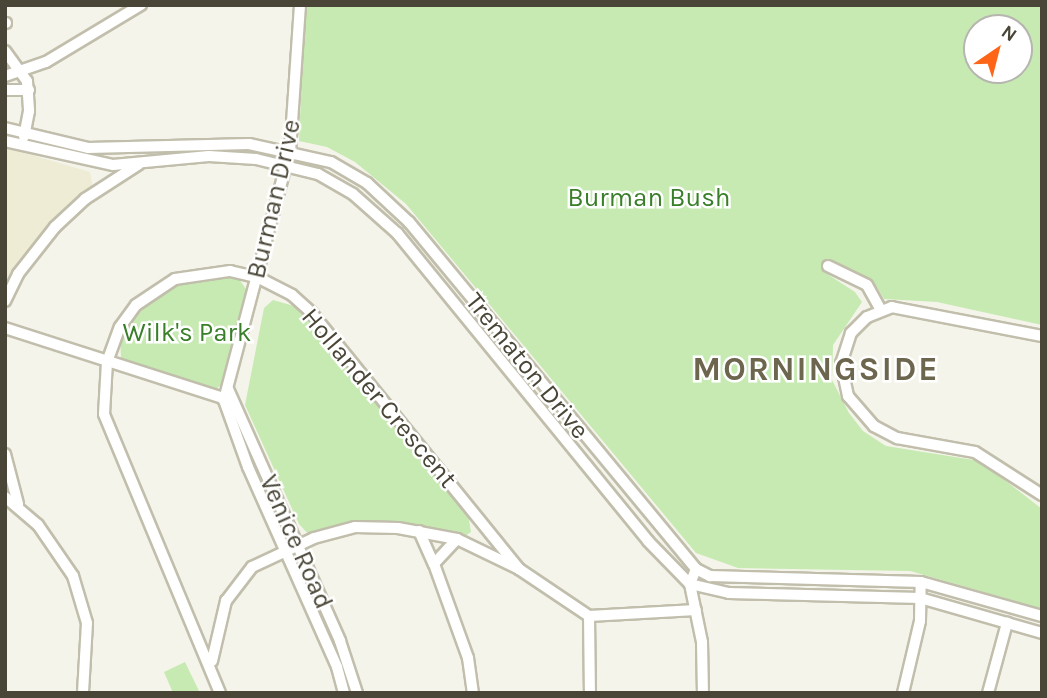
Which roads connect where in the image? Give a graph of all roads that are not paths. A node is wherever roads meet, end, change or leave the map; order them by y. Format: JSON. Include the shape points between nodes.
{"nodes":[{"id":1,"x":141,"y":5,"type":"edge"},
{"id":2,"x":300,"y":5,"type":"edge"},
{"id":3,"x":5,"y":51,"type":"edge"},
{"id":4,"x":46,"y":62,"type":"junction"},
{"id":5,"x":23,"y":71,"type":"junction"},
{"id":6,"x":5,"y":76,"type":"edge"},
{"id":7,"x":5,"y":90,"type":"edge"},
{"id":8,"x":29,"y":92,"type":"junction"},
{"id":9,"x":5,"y":128,"type":"edge"},
{"id":10,"x":26,"y":133,"type":"junction"},
{"id":11,"x":5,"y":141,"type":"edge"},
{"id":12,"x":20,"y":145,"type":"junction"},
{"id":13,"x":172,"y":146,"type":"junction"},
{"id":14,"x":290,"y":150,"type":"junction"},
{"id":15,"x":5,"y":152,"type":"edge"},
{"id":16,"x":173,"y":160,"type":"junction"},
{"id":17,"x":139,"y":164,"type":"junction"},
{"id":18,"x":286,"y":165,"type":"junction"},
{"id":19,"x":409,"y":222,"type":"junction"},
{"id":20,"x":397,"y":233,"type":"junction"},
{"id":21,"x":828,"y":265,"type":"dead end"},
{"id":22,"x":257,"y":277,"type":"junction"},
{"id":23,"x":5,"y":301,"type":"edge"},
{"id":24,"x":478,"y":307,"type":"junction"},
{"id":25,"x":881,"y":310,"type":"junction"},
{"id":26,"x":466,"y":317,"type":"junction"},
{"id":27,"x":5,"y":328,"type":"edge"},
{"id":28,"x":1042,"y":336,"type":"edge"},
{"id":29,"x":107,"y":362,"type":"junction"},
{"id":30,"x":535,"y":376,"type":"junction"},
{"id":31,"x":522,"y":385,"type":"junction"},
{"id":32,"x":228,"y":396,"type":"junction"},
{"id":33,"x":579,"y":430,"type":"junction"},
{"id":34,"x":566,"y":439,"type":"junction"},
{"id":35,"x":5,"y":454,"type":"edge"},
{"id":36,"x":260,"y":463,"type":"junction"},
{"id":37,"x":248,"y":467,"type":"junction"},
{"id":38,"x":1042,"y":495,"type":"edge"},
{"id":39,"x":5,"y":497,"type":"edge"},
{"id":40,"x":18,"y":504,"type":"junction"},
{"id":41,"x":640,"y":505,"type":"junction"},
{"id":42,"x":628,"y":515,"type":"junction"},
{"id":43,"x":419,"y":531,"type":"junction"},
{"id":44,"x":457,"y":539,"type":"junction"},
{"id":45,"x":296,"y":546,"type":"junction"},
{"id":46,"x":285,"y":551,"type":"junction"},
{"id":47,"x":435,"y":564,"type":"junction"},
{"id":48,"x":519,"y":569,"type":"junction"},
{"id":49,"x":696,"y":569,"type":"junction"},
{"id":50,"x":710,"y":576,"type":"junction"},
{"id":51,"x":812,"y":579,"type":"junction"},
{"id":52,"x":921,"y":582,"type":"junction"},
{"id":53,"x":690,"y":584,"type":"junction"},
{"id":54,"x":944,"y":586,"type":"junction"},
{"id":55,"x":705,"y":590,"type":"junction"},
{"id":56,"x":813,"y":595,"type":"junction"},
{"id":57,"x":919,"y":598,"type":"junction"},
{"id":58,"x":933,"y":601,"type":"junction"},
{"id":59,"x":696,"y":605,"type":"junction"},
{"id":60,"x":589,"y":616,"type":"junction"},
{"id":61,"x":1042,"y":616,"type":"edge"},
{"id":62,"x":920,"y":621,"type":"junction"},
{"id":63,"x":1007,"y":623,"type":"junction"},
{"id":64,"x":1042,"y":633,"type":"edge"},
{"id":65,"x":350,"y":663,"type":"junction"},
{"id":66,"x":212,"y":664,"type":"junction"},
{"id":67,"x":337,"y":667,"type":"junction"},
{"id":68,"x":83,"y":693,"type":"edge"},
{"id":69,"x":220,"y":693,"type":"edge"},
{"id":70,"x":344,"y":693,"type":"edge"},
{"id":71,"x":358,"y":693,"type":"edge"},
{"id":72,"x":473,"y":693,"type":"edge"},
{"id":73,"x":590,"y":693,"type":"edge"},
{"id":74,"x":703,"y":693,"type":"edge"},
{"id":75,"x":903,"y":693,"type":"edge"},
{"id":76,"x":988,"y":693,"type":"edge"}],
"edges":[{"from":1,"to":4,"type":"street"},
{"from":2,"to":14,"type":"street","name":"Burman Drive"},
{"from":3,"to":5,"type":"street"},
{"from":4,"to":5,"type":"street"},
{"from":4,"to":8,"type":"street"},
{"from":5,"to":6,"type":"street"},
{"from":5,"to":8,"type":"street"},
{"from":7,"to":8,"type":"street"},
{"from":8,"to":10,"type":"street"},
{"from":9,"to":10,"type":"street","name":"Trematon Drive"},
{"from":10,"to":12,"type":"street"},
{"from":10,"to":13,"type":"street","name":"Trematon Drive","via":[[88,148]]},
{"from":11,"to":12,"type":"street","name":"Trematon Drive"},
{"from":12,"to":15,"type":"street"},
{"from":12,"to":17,"type":"street","name":"Trematon Drive","via":[[89,163]]},
{"from":13,"to":14,"type":"street","name":"Trematon Drive","via":[[249,144]]},
{"from":13,"to":16,"type":"street"},
{"from":14,"to":18,"type":"street","name":"Burman Drive"},
{"from":14,"to":19,"type":"street","name":"Trematon Drive","via":[[348,171]]},
{"from":16,"to":17,"type":"street","name":"Trematon Drive"},
{"from":16,"to":18,"type":"street","name":"Trematon Drive","via":[[229,157]]},
{"from":17,"to":23,"type":"street","name":"Trematon Drive","via":[[85,200],[55,227],[18,274]]},
{"from":18,"to":20,"type":"street","name":"Trematon Drive","via":[[331,180]]},
{"from":18,"to":22,"type":"street","name":"Burman Drive"},
{"from":19,"to":20,"type":"street"},
{"from":19,"to":24,"type":"street","name":"Trematon Drive"},
{"from":20,"to":26,"type":"street","name":"Trematon Drive"},
{"from":21,"to":25,"type":"street","via":[[867,285]]},
{"from":22,"to":29,"type":"street","name":"Hollander Crescent","via":[[214,271],[167,284],[128,316]]},
{"from":22,"to":32,"type":"street","name":"Burman Drive"},
{"from":22,"to":48,"type":"street","name":"Hollander Crescent","via":[[311,312]]},
{"from":24,"to":26,"type":"street"},
{"from":24,"to":30,"type":"street","name":"Trematon Drive"},
{"from":25,"to":28,"type":"street","via":[[900,306]]},
{"from":25,"to":38,"type":"street","via":[[859,324],[844,347],[844,383],[856,410],[897,438],[953,446],[990,458]]},
{"from":26,"to":31,"type":"street","name":"Trematon Drive"},
{"from":27,"to":29,"type":"street"},
{"from":29,"to":32,"type":"street"},
{"from":29,"to":66,"type":"street","name":"Hollander Crescent","via":[[103,395],[109,431]]},
{"from":30,"to":31,"type":"street"},
{"from":30,"to":33,"type":"street","name":"Trematon Drive"},
{"from":31,"to":34,"type":"street","name":"Trematon Drive"},
{"from":32,"to":36,"type":"street","name":"Venice Road"},
{"from":32,"to":37,"type":"street","name":"Venice Road"},
{"from":33,"to":34,"type":"street"},
{"from":33,"to":41,"type":"street","name":"Trematon Drive"},
{"from":34,"to":42,"type":"street","name":"Trematon Drive"},
{"from":35,"to":40,"type":"street"},
{"from":36,"to":37,"type":"street"},
{"from":36,"to":45,"type":"street","name":"Venice Road"},
{"from":37,"to":46,"type":"street","name":"Venice Road"},
{"from":39,"to":40,"type":"street"},
{"from":40,"to":68,"type":"street","via":[[52,540],[80,595],[89,648]]},
{"from":41,"to":42,"type":"street"},
{"from":41,"to":49,"type":"street","name":"Trematon Drive"},
{"from":42,"to":53,"type":"street","name":"Trematon Drive"},
{"from":43,"to":44,"type":"street","name":"Hollander Crescent"},
{"from":43,"to":45,"type":"street","name":"Hollander Crescent","via":[[355,527]]},
{"from":43,"to":47,"type":"street"},
{"from":44,"to":47,"type":"street"},
{"from":44,"to":48,"type":"street","name":"Hollander Crescent"},
{"from":45,"to":46,"type":"street","name":"Hollander Crescent"},
{"from":45,"to":65,"type":"street","name":"Venice Road"},
{"from":46,"to":66,"type":"street","name":"Hollander Crescent","via":[[252,567],[236,584],[220,615]]},
{"from":46,"to":67,"type":"street","name":"Venice Road"},
{"from":47,"to":72,"type":"street","via":[[468,657]]},
{"from":48,"to":60,"type":"street","name":"Hollander Crescent"},
{"from":49,"to":50,"type":"street","name":"Trematon Drive"},
{"from":49,"to":53,"type":"street"},
{"from":50,"to":51,"type":"street","name":"Trematon Drive"},
{"from":50,"to":55,"type":"street"},
{"from":51,"to":52,"type":"street","name":"Trematon Drive"},
{"from":51,"to":56,"type":"street"},
{"from":52,"to":54,"type":"street","name":"Trematon Drive"},
{"from":52,"to":57,"type":"street"},
{"from":53,"to":55,"type":"street","name":"Trematon Drive"},
{"from":53,"to":59,"type":"street"},
{"from":54,"to":58,"type":"street"},
{"from":54,"to":61,"type":"street","name":"Trematon Drive"},
{"from":55,"to":56,"type":"street","name":"Trematon Drive"},
{"from":55,"to":59,"type":"street"},
{"from":56,"to":57,"type":"street","name":"Trematon Drive"},
{"from":57,"to":58,"type":"street","name":"Trematon Drive"},
{"from":57,"to":62,"type":"street"},
{"from":58,"to":62,"type":"street"},
{"from":58,"to":63,"type":"street","name":"Trematon Drive"},
{"from":59,"to":60,"type":"street"},
{"from":59,"to":74,"type":"street"},
{"from":60,"to":73,"type":"street"},
{"from":62,"to":75,"type":"street"},
{"from":63,"to":64,"type":"street","name":"Trematon Drive"},
{"from":63,"to":76,"type":"street"},
{"from":65,"to":67,"type":"street"},
{"from":65,"to":71,"type":"street","name":"Venice Road"},
{"from":66,"to":69,"type":"street","name":"Hollander Crescent"},
{"from":67,"to":70,"type":"street","name":"Venice Road"}]}
